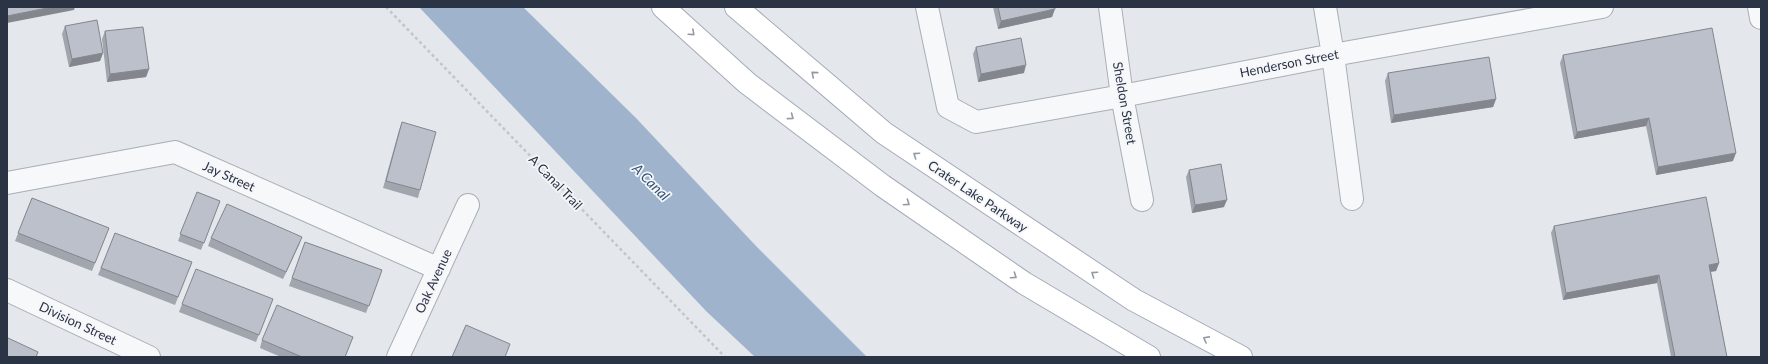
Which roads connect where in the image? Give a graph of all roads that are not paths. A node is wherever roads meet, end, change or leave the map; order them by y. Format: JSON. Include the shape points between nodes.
{"nodes":[{"id":1,"x":663,"y":7,"type":"edge"},
{"id":2,"x":736,"y":7,"type":"edge"},
{"id":3,"x":927,"y":7,"type":"edge"},
{"id":4,"x":1110,"y":7,"type":"edge"},
{"id":5,"x":1325,"y":7,"type":"edge"},
{"id":6,"x":1602,"y":7,"type":"edge"},
{"id":7,"x":1759,"y":7,"type":"edge"},
{"id":8,"x":1521,"y":14,"type":"edge"},
{"id":9,"x":1761,"y":18,"type":"edge"},
{"id":10,"x":1333,"y":54,"type":"junction"},
{"id":11,"x":1122,"y":96,"type":"junction"},
{"id":12,"x":7,"y":183,"type":"edge"},
{"id":13,"x":1352,"y":199,"type":"dead end"},
{"id":14,"x":1142,"y":200,"type":"dead end"},
{"id":15,"x":468,"y":205,"type":"dead end"},
{"id":16,"x":439,"y":269,"type":"junction"},
{"id":17,"x":7,"y":290,"type":"edge"},
{"id":18,"x":149,"y":357,"type":"edge"},
{"id":19,"x":398,"y":357,"type":"edge"},
{"id":20,"x":1149,"y":357,"type":"edge"},
{"id":21,"x":1241,"y":357,"type":"edge"}],
"edges":[{"from":1,"to":20,"type":"main road","one_way":true,"via":[[747,83],[883,186],[1024,283]]},
{"from":21,"to":2,"type":"main road","name":"Crater Lake Parkway","one_way":true,"via":[[1134,300],[884,133]]},
{"from":3,"to":11,"type":"street","name":"Henderson Street","via":[[948,107],[976,122]]},
{"from":4,"to":11,"type":"street","name":"Sheldon Street"},
{"from":5,"to":10,"type":"street"},
{"from":6,"to":8,"type":"street","name":"Henderson Street"},
{"from":7,"to":9,"type":"street"},
{"from":8,"to":10,"type":"street","name":"Henderson Street"},
{"from":10,"to":11,"type":"street","name":"Henderson Street"},
{"from":10,"to":13,"type":"street"},
{"from":11,"to":14,"type":"street","name":"Sheldon Street"},
{"from":12,"to":16,"type":"street","name":"Jay Street","via":[[175,152]]},
{"from":15,"to":16,"type":"street","name":"Oak Avenue"},
{"from":16,"to":19,"type":"street","name":"Oak Avenue"},
{"from":17,"to":18,"type":"street","name":"Division Street"}]}
